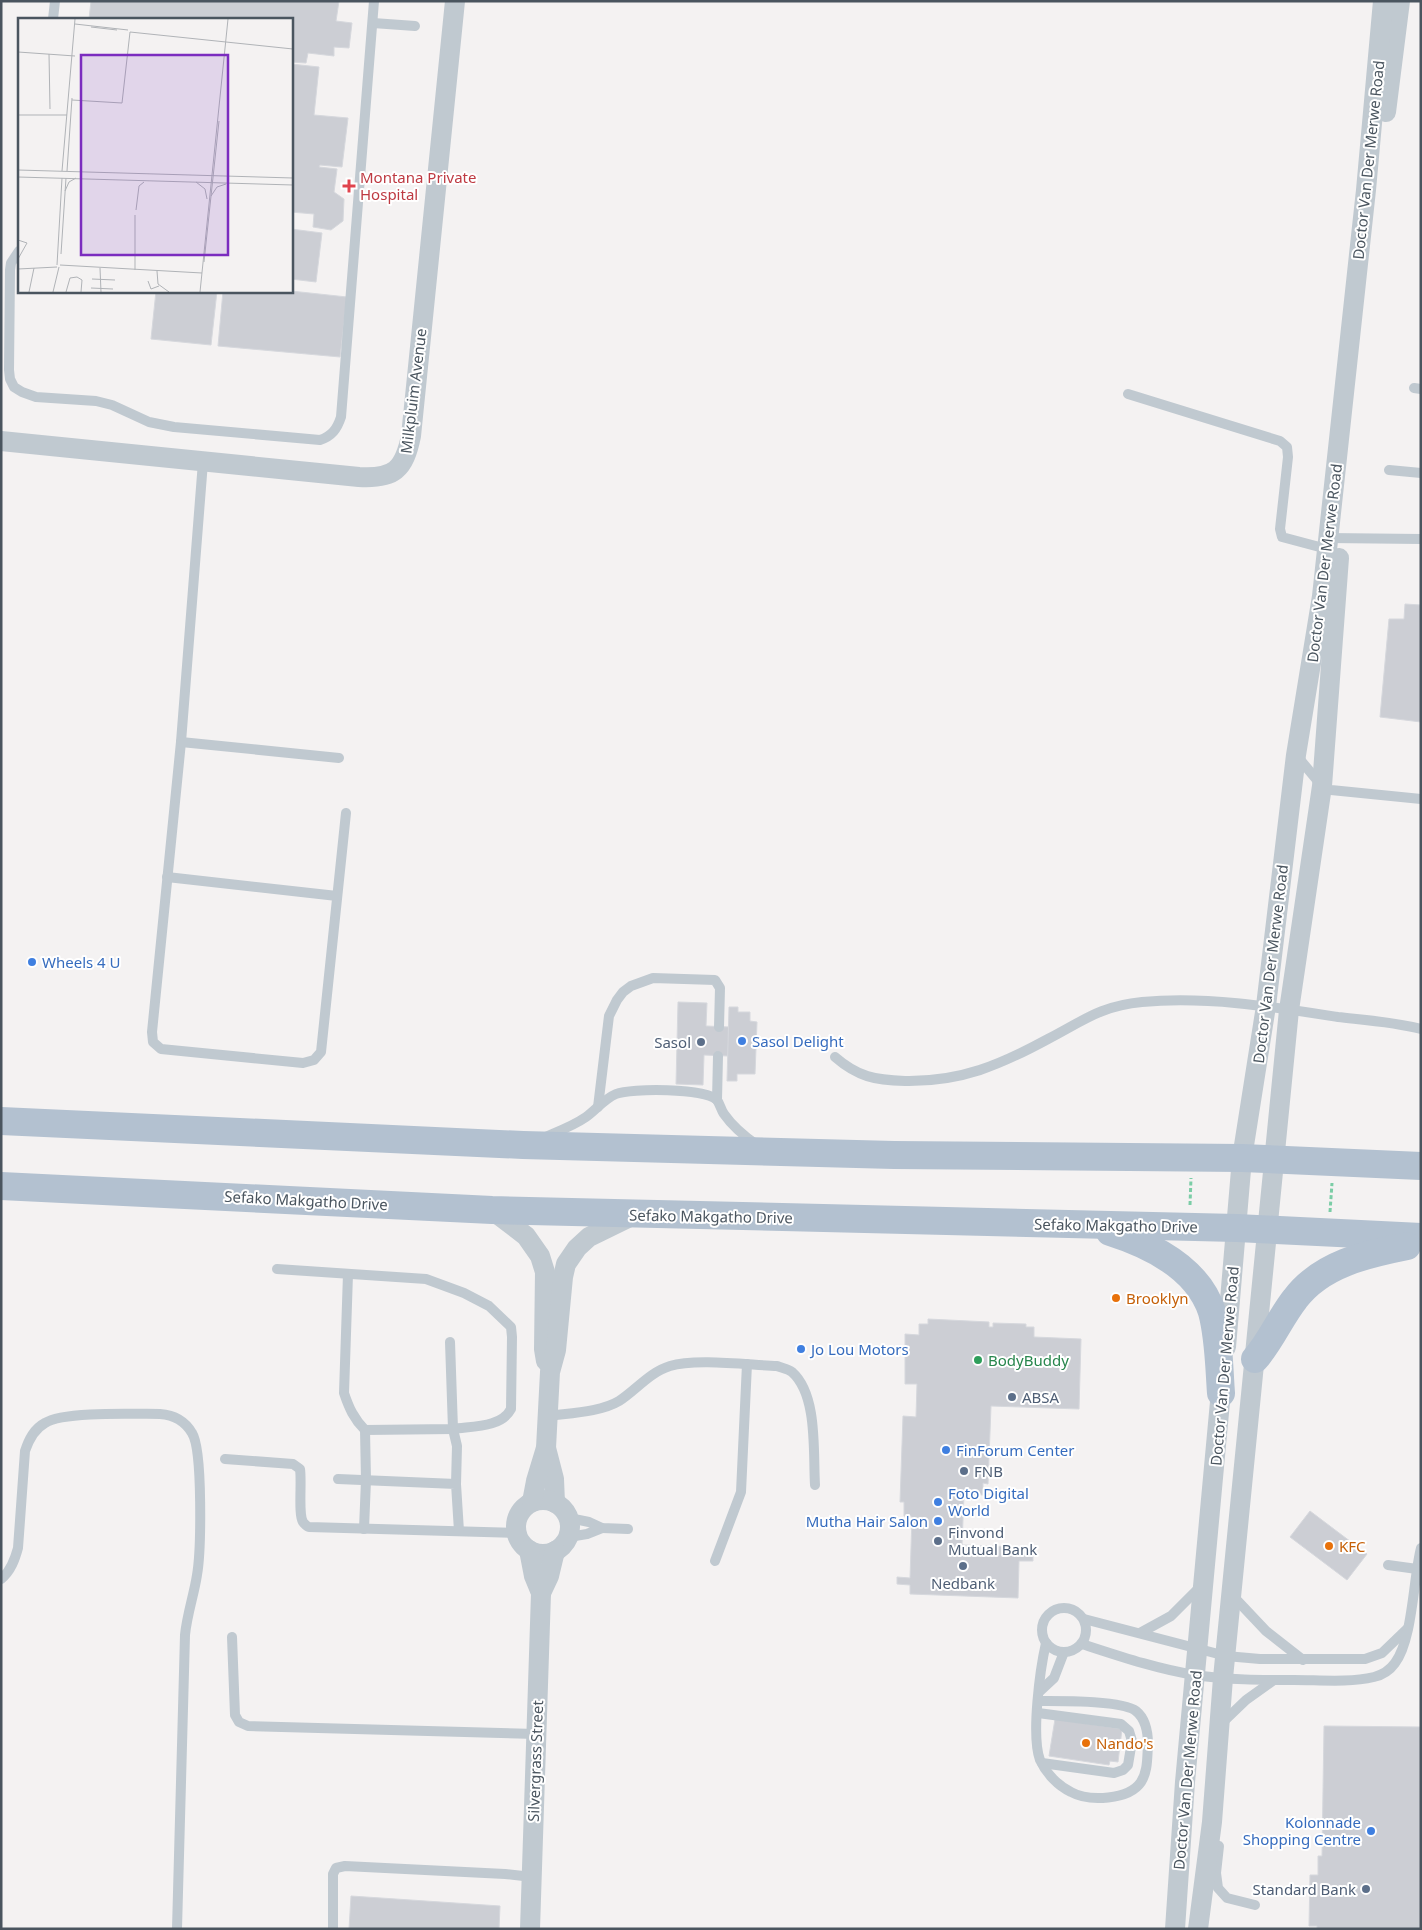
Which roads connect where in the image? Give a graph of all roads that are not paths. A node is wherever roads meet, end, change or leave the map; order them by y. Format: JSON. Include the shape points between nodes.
{"nodes":[{"id":1,"x":55,"y":1,"type":"edge"},
{"id":2,"x":374,"y":1,"type":"edge"},
{"id":3,"x":455,"y":1,"type":"edge"},
{"id":4,"x":1383,"y":1,"type":"edge"},
{"id":5,"x":1400,"y":1,"type":"edge"},
{"id":6,"x":53,"y":18,"type":"edge"},
{"id":7,"x":373,"y":22,"type":"junction"},
{"id":8,"x":414,"y":26,"type":"dead end"},
{"id":9,"x":18,"y":253,"type":"edge"},
{"id":10,"x":1128,"y":394,"type":"dead end"},
{"id":11,"x":1,"y":441,"type":"edge"},
{"id":12,"x":203,"y":462,"type":"junction"},
{"id":13,"x":1389,"y":470,"type":"dead end"},
{"id":14,"x":1421,"y":473,"type":"edge"},
{"id":15,"x":1421,"y":539,"type":"edge"},
{"id":16,"x":1332,"y":541,"type":"junction"},
{"id":17,"x":181,"y":742,"type":"junction"},
{"id":18,"x":1296,"y":755,"type":"junction"},
{"id":19,"x":339,"y":758,"type":"dead end"},
{"id":20,"x":1322,"y":786,"type":"junction"},
{"id":21,"x":1421,"y":799,"type":"edge"},
{"id":22,"x":346,"y":813,"type":"dead end"},
{"id":23,"x":167,"y":877,"type":"junction"},
{"id":24,"x":337,"y":896,"type":"junction"},
{"id":25,"x":1266,"y":1006,"type":"junction"},
{"id":26,"x":1289,"y":1010,"type":"junction"},
{"id":27,"x":719,"y":1027,"type":"dead end"},
{"id":28,"x":1421,"y":1029,"type":"edge"},
{"id":29,"x":718,"y":1056,"type":"dead end"},
{"id":30,"x":835,"y":1057,"type":"dead end"},
{"id":31,"x":717,"y":1100,"type":"junction"},
{"id":32,"x":598,"y":1107,"type":"junction"},
{"id":33,"x":1,"y":1114,"type":"edge"},
{"id":34,"x":1,"y":1121,"type":"edge"},
{"id":35,"x":44,"y":1122,"type":"junction"},
{"id":36,"x":523,"y":1145,"type":"junction"},
{"id":37,"x":767,"y":1152,"type":"junction"},
{"id":38,"x":1242,"y":1158,"type":"junction"},
{"id":39,"x":1275,"y":1160,"type":"junction"},
{"id":40,"x":1421,"y":1166,"type":"edge"},
{"id":41,"x":1,"y":1186,"type":"edge"},
{"id":42,"x":32,"y":1187,"type":"junction"},
{"id":43,"x":1,"y":1190,"type":"edge"},
{"id":44,"x":492,"y":1210,"type":"junction"},
{"id":45,"x":635,"y":1214,"type":"junction"},
{"id":46,"x":1087,"y":1224,"type":"junction"},
{"id":47,"x":1237,"y":1228,"type":"junction"},
{"id":48,"x":1268,"y":1229,"type":"junction"},
{"id":49,"x":1421,"y":1237,"type":"edge"},
{"id":50,"x":1421,"y":1243,"type":"edge"},
{"id":51,"x":277,"y":1269,"type":"dead end"},
{"id":52,"x":348,"y":1274,"type":"junction"},
{"id":53,"x":450,"y":1342,"type":"dead end"},
{"id":54,"x":1255,"y":1360,"type":"junction"},
{"id":55,"x":747,"y":1364,"type":"junction"},
{"id":56,"x":550,"y":1372,"type":"junction"},
{"id":57,"x":1221,"y":1393,"type":"junction"},
{"id":58,"x":548,"y":1416,"type":"junction"},
{"id":59,"x":453,"y":1429,"type":"junction"},
{"id":60,"x":365,"y":1430,"type":"junction"},
{"id":61,"x":546,"y":1448,"type":"junction"},
{"id":62,"x":225,"y":1459,"type":"dead end"},
{"id":63,"x":338,"y":1479,"type":"dead end"},
{"id":64,"x":366,"y":1480,"type":"junction"},
{"id":65,"x":456,"y":1484,"type":"junction"},
{"id":66,"x":815,"y":1485,"type":"dead end"},
{"id":67,"x":532,"y":1502,"type":"junction"},
{"id":68,"x":555,"y":1503,"type":"junction"},
{"id":69,"x":602,"y":1528,"type":"junction"},
{"id":70,"x":364,"y":1529,"type":"junction"},
{"id":71,"x":628,"y":1529,"type":"dead end"},
{"id":72,"x":459,"y":1531,"type":"junction"},
{"id":73,"x":516,"y":1533,"type":"junction"},
{"id":74,"x":564,"y":1536,"type":"junction"},
{"id":75,"x":1421,"y":1548,"type":"edge"},
{"id":76,"x":529,"y":1550,"type":"junction"},
{"id":77,"x":715,"y":1561,"type":"dead end"},
{"id":78,"x":1388,"y":1565,"type":"dead end"},
{"id":79,"x":1417,"y":1569,"type":"junction"},
{"id":80,"x":1,"y":1578,"type":"edge"},
{"id":81,"x":1204,"y":1584,"type":"junction"},
{"id":82,"x":541,"y":1593,"type":"junction"},
{"id":83,"x":1232,"y":1594,"type":"junction"},
{"id":84,"x":1084,"y":1619,"type":"junction"},
{"id":85,"x":1408,"y":1627,"type":"junction"},
{"id":86,"x":1140,"y":1634,"type":"junction"},
{"id":87,"x":232,"y":1637,"type":"dead end"},
{"id":88,"x":1046,"y":1643,"type":"junction"},
{"id":89,"x":1082,"y":1644,"type":"junction"},
{"id":90,"x":1197,"y":1650,"type":"junction"},
{"id":91,"x":1064,"y":1652,"type":"junction"},
{"id":92,"x":1226,"y":1656,"type":"junction"},
{"id":93,"x":1303,"y":1660,"type":"junction"},
{"id":94,"x":1195,"y":1675,"type":"junction"},
{"id":95,"x":1224,"y":1678,"type":"junction"},
{"id":96,"x":1274,"y":1680,"type":"junction"},
{"id":97,"x":1039,"y":1696,"type":"junction"},
{"id":98,"x":1038,"y":1713,"type":"junction"},
{"id":99,"x":1219,"y":1726,"type":"junction"},
{"id":100,"x":536,"y":1734,"type":"junction"},
{"id":101,"x":1042,"y":1762,"type":"junction"},
{"id":102,"x":1212,"y":1822,"type":"junction"},
{"id":103,"x":532,"y":1877,"type":"junction"},
{"id":104,"x":1255,"y":1905,"type":"dead end"},
{"id":105,"x":177,"y":1929,"type":"edge"},
{"id":106,"x":333,"y":1929,"type":"edge"},
{"id":107,"x":530,"y":1929,"type":"edge"},
{"id":108,"x":1175,"y":1929,"type":"edge"},
{"id":109,"x":1198,"y":1929,"type":"edge"}],
"edges":[{"from":1,"to":6,"type":"lane"},
{"from":2,"to":7,"type":"lane"},
{"from":3,"to":12,"type":"street","name":"Milkpluim Avenue","via":[[410,436],[404,461],[390,475],[377,478]]},
{"from":4,"to":16,"type":"street","name":"Doctor Van Der Merwe Road"},
{"from":5,"to":16,"type":"street","name":"Doctor Van Der Merwe Road"},
{"from":7,"to":8,"type":"lane"},
{"from":7,"to":9,"type":"lane","via":[[341,417],[328,437],[320,440],[174,426],[149,422],[96,401],[22,392],[14,387],[9,370],[10,270]]},
{"from":10,"to":16,"type":"lane","via":[[1280,441],[1287,447],[1288,456],[1280,529],[1282,537]]},
{"from":11,"to":12,"type":"street","name":"Milkpluim Avenue"},
{"from":12,"to":17,"type":"lane"},
{"from":13,"to":14,"type":"lane"},
{"from":15,"to":16,"type":"lane"},
{"from":16,"to":18,"type":"street","name":"Doctor Van Der Merwe Road"},
{"from":16,"to":20,"type":"street","name":"Doctor Van Der Merwe Road"},
{"from":17,"to":19,"type":"lane"},
{"from":17,"to":23,"type":"lane"},
{"from":18,"to":20,"type":"lane"},
{"from":18,"to":25,"type":"street","name":"Doctor Van Der Merwe Road"},
{"from":20,"to":21,"type":"lane","via":[[1341,792]]},
{"from":20,"to":26,"type":"street","name":"Doctor Van Der Merwe Road"},
{"from":22,"to":24,"type":"lane"},
{"from":23,"to":24,"type":"lane"},
{"from":23,"to":24,"type":"lane","via":[[153,1042],[161,1049],[190,1053],[304,1063],[314,1060],[321,1052]]},
{"from":25,"to":26,"type":"lane"},
{"from":25,"to":30,"type":"lane","via":[[1142,1002],[1110,1007],[1085,1017],[1001,1064],[971,1074],[944,1078],[877,1080],[846,1067]]},
{"from":25,"to":38,"type":"street","name":"Doctor Van Der Merwe Road"},
{"from":26,"to":28,"type":"lane"},
{"from":26,"to":39,"type":"street","name":"Doctor Van Der Merwe Road"},
{"from":27,"to":32,"type":"lane","via":[[720,988],[715,980],[653,978],[631,986],[617,1000],[609,1016]]},
{"from":29,"to":31,"type":"lane"},
{"from":31,"to":32,"type":"lane","via":[[690,1091],[631,1091],[612,1096]]},
{"from":31,"to":37,"type":"lane","via":[[736,1129]]},
{"from":32,"to":36,"type":"lane","via":[[566,1129]]},
{"from":33,"to":35,"type":"main road"},
{"from":34,"to":35,"type":"main road"},
{"from":35,"to":36,"type":"main road"},
{"from":36,"to":37,"type":"main road"},
{"from":37,"to":38,"type":"main road"},
{"from":38,"to":39,"type":"main road"},
{"from":38,"to":47,"type":"street","name":"Doctor Van Der Merwe Road"},
{"from":39,"to":40,"type":"main road"},
{"from":39,"to":48,"type":"street","name":"Doctor Van Der Merwe Road"},
{"from":41,"to":42,"type":"main road","name":"Sefako Makgatho Drive"},
{"from":42,"to":43,"type":"main road"},
{"from":42,"to":44,"type":"main road","name":"Sefako Makgatho Drive"},
{"from":44,"to":45,"type":"main road","name":"Sefako Makgatho Drive"},
{"from":44,"to":56,"type":"street","via":[[526,1236],[540,1256],[545,1272],[544,1350]]},
{"from":45,"to":46,"type":"main road","name":"Sefako Makgatho Drive"},
{"from":45,"to":56,"type":"street","via":[[589,1237],[569,1258],[563,1277],[556,1350]]},
{"from":46,"to":47,"type":"main road","name":"Sefako Makgatho Drive"},
{"from":46,"to":57,"type":"main road","via":[[1147,1246],[1176,1265],[1200,1287],[1213,1319]]},
{"from":47,"to":48,"type":"main road","name":"Sefako Makgatho Drive"},
{"from":47,"to":57,"type":"street","name":"Doctor Van Der Merwe Road"},
{"from":48,"to":49,"type":"main road","name":"Sefako Makgatho Drive"},
{"from":48,"to":54,"type":"street","name":"Doctor Van Der Merwe Road"},
{"from":50,"to":54,"type":"main road","via":[[1358,1257],[1315,1279],[1295,1299]]},
{"from":51,"to":52,"type":"lane"},
{"from":52,"to":59,"type":"lane","via":[[426,1279],[489,1306],[511,1327],[511,1410],[507,1417],[497,1422]]},
{"from":52,"to":60,"type":"lane","via":[[344,1393],[349,1410]]},
{"from":53,"to":59,"type":"lane"},
{"from":54,"to":83,"type":"street","name":"Doctor Van Der Merwe Road"},
{"from":55,"to":58,"type":"lane","via":[[684,1362],[668,1366],[618,1402]]},
{"from":55,"to":66,"type":"lane","via":[[777,1366],[791,1371],[803,1388],[810,1406]]},
{"from":55,"to":77,"type":"lane","via":[[741,1492]]},
{"from":56,"to":58,"type":"street"},
{"from":57,"to":81,"type":"street","name":"Doctor Van Der Merwe Road"},
{"from":58,"to":61,"type":"street"},
{"from":59,"to":60,"type":"lane"},
{"from":59,"to":65,"type":"lane","via":[[458,1446]]},
{"from":60,"to":64,"type":"lane"},
{"from":61,"to":67,"type":"street"},
{"from":61,"to":68,"type":"street","via":[[554,1479]]},
{"from":62,"to":70,"type":"lane","via":[[293,1464],[300,1469],[300,1515],[303,1522],[309,1527]]},
{"from":63,"to":64,"type":"lane"},
{"from":64,"to":65,"type":"lane"},
{"from":64,"to":70,"type":"lane"},
{"from":65,"to":72,"type":"lane"},
{"from":67,"to":68,"type":"street","via":[[544,1500]]},
{"from":67,"to":73,"type":"street","via":[[517,1518]]},
{"from":68,"to":74,"type":"street","via":[[564,1509]]},
{"from":69,"to":71,"type":"lane"},
{"from":69,"to":74,"type":"lane","via":[[588,1534]]},
{"from":69,"to":74,"type":"lane","via":[[588,1522]]},
{"from":70,"to":72,"type":"lane"},
{"from":72,"to":73,"type":"lane"},
{"from":73,"to":76,"type":"street"},
{"from":74,"to":76,"type":"street","via":[[542,1554]]},
{"from":74,"to":82,"type":"street","name":"Silvergrass Street"},
{"from":75,"to":79,"type":"lane"},
{"from":76,"to":82,"type":"street","name":"Silvergrass Street"},
{"from":78,"to":79,"type":"lane"},
{"from":79,"to":85,"type":"lane"},
{"from":80,"to":105,"type":"lane","via":[[14,1561],[18,1548],[25,1451],[39,1427],[71,1416],[160,1414],[171,1415],[193,1434],[200,1487],[199,1565],[185,1635]]},
{"from":81,"to":86,"type":"lane","via":[[1172,1616]]},
{"from":81,"to":90,"type":"street","name":"Doctor Van Der Merwe Road"},
{"from":82,"to":100,"type":"street","name":"Silvergrass Street"},
{"from":83,"to":92,"type":"street","name":"Doctor Van Der Merwe Road"},
{"from":83,"to":93,"type":"lane","via":[[1266,1631]]},
{"from":84,"to":86,"type":"lane"},
{"from":84,"to":88,"type":"lane","via":[[1074,1609],[1066,1607],[1052,1611],[1042,1629]]},
{"from":84,"to":89,"type":"lane","via":[[1087,1632]]},
{"from":85,"to":93,"type":"lane","via":[[1382,1654],[1365,1659]]},
{"from":85,"to":96,"type":"lane","via":[[1397,1661],[1389,1670],[1375,1677],[1334,1681]]},
{"from":86,"to":90,"type":"lane"},
{"from":87,"to":100,"type":"lane","via":[[235,1715],[239,1722],[248,1726]]},
{"from":88,"to":91,"type":"lane"},
{"from":88,"to":97,"type":"lane","via":[[1039,1676]]},
{"from":89,"to":91,"type":"lane"},
{"from":89,"to":94,"type":"lane"},
{"from":90,"to":92,"type":"lane"},
{"from":90,"to":94,"type":"street","name":"Doctor Van Der Merwe Road"},
{"from":91,"to":97,"type":"lane","via":[[1054,1678]]},
{"from":92,"to":93,"type":"lane"},
{"from":92,"to":95,"type":"street","name":"Doctor Van Der Merwe Road"},
{"from":94,"to":95,"type":"lane"},
{"from":94,"to":108,"type":"street","name":"Doctor Van Der Merwe Road"},
{"from":95,"to":96,"type":"lane"},
{"from":95,"to":99,"type":"street","name":"Doctor Van Der Merwe Road"},
{"from":96,"to":99,"type":"lane","via":[[1246,1700]]},
{"from":97,"to":98,"type":"lane"},
{"from":97,"to":101,"type":"lane","via":[[1127,1706],[1143,1719],[1148,1739],[1146,1773],[1140,1784],[1128,1794],[1091,1798],[1072,1793],[1058,1784]]},
{"from":98,"to":101,"type":"lane","via":[[1037,1747]]},
{"from":98,"to":101,"type":"lane","via":[[1121,1724],[1129,1731],[1132,1741],[1128,1765],[1114,1773]]},
{"from":99,"to":102,"type":"street","name":"Doctor Van Der Merwe Road"},
{"from":100,"to":103,"type":"street","name":"Silvergrass Street"},
{"from":102,"to":104,"type":"lane","via":[[1218,1835],[1218,1888],[1228,1898]]},
{"from":102,"to":109,"type":"street","name":"Doctor Van Der Merwe Road"},
{"from":103,"to":106,"type":"lane","via":[[336,1868],[333,1874]]},
{"from":103,"to":107,"type":"street","name":"Silvergrass Street"}]}
